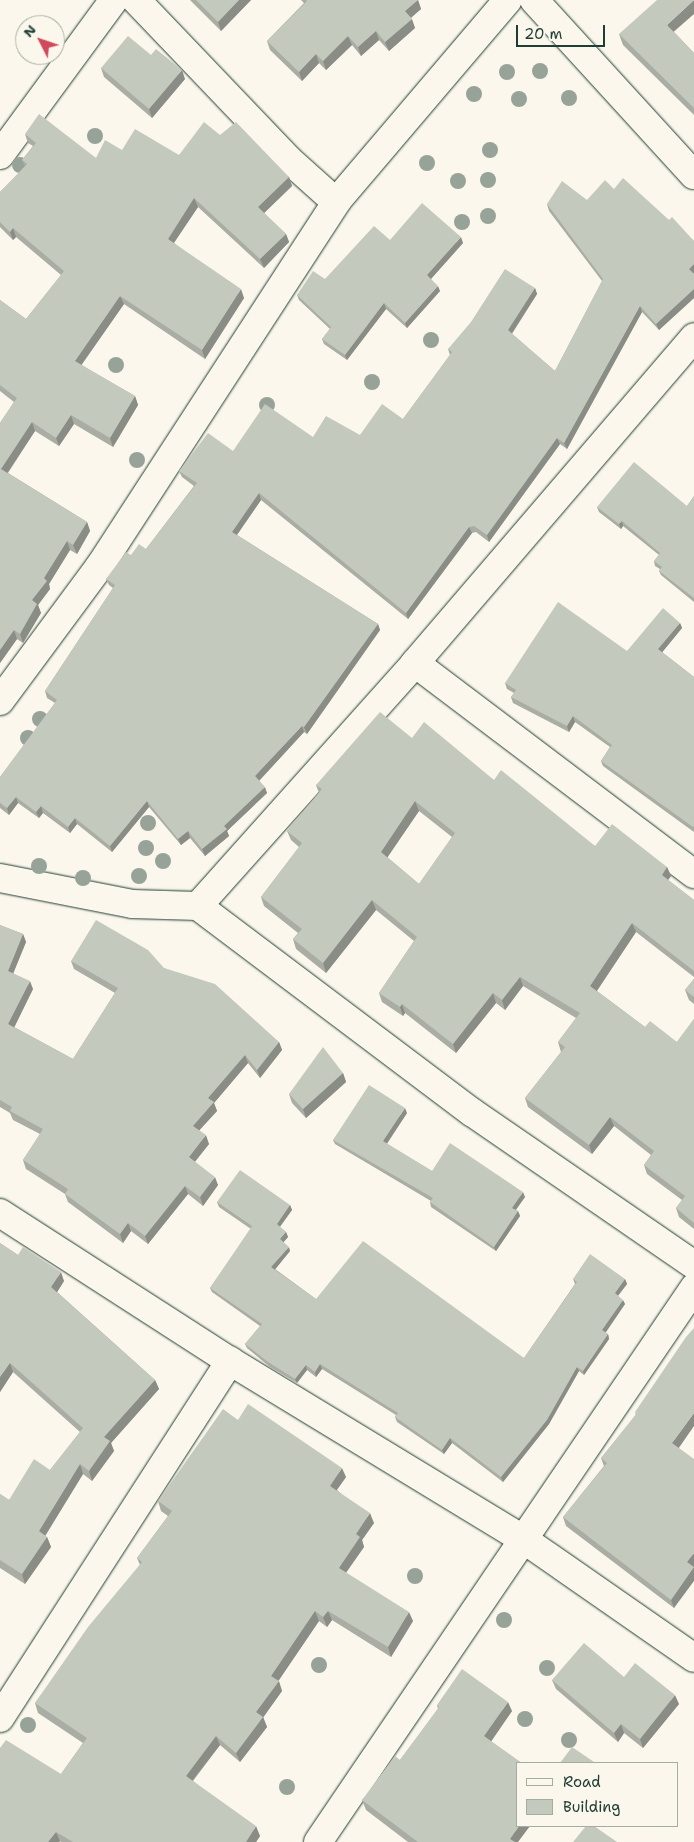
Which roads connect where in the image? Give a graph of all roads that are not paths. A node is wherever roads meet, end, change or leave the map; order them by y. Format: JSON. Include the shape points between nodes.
{"nodes":[{"id":1,"x":114,"y":0,"type":"edge"},
{"id":2,"x":136,"y":0,"type":"edge"},
{"id":3,"x":508,"y":0,"type":"edge"},
{"id":4,"x":534,"y":0,"type":"edge"},
{"id":5,"x":0,"y":155,"type":"edge"},
{"id":6,"x":694,"y":175,"type":"edge"},
{"id":7,"x":336,"y":202,"type":"junction"},
{"id":8,"x":694,"y":337,"type":"edge"},
{"id":9,"x":415,"y":663,"type":"junction"},
{"id":10,"x":0,"y":701,"type":"edge"},
{"id":11,"x":694,"y":874,"type":"edge"},
{"id":12,"x":0,"y":878,"type":"edge"},
{"id":13,"x":198,"y":906,"type":"junction"},
{"id":14,"x":0,"y":1213,"type":"edge"},
{"id":15,"x":694,"y":1265,"type":"edge"},
{"id":16,"x":694,"y":1288,"type":"edge"},
{"id":17,"x":230,"y":1361,"type":"junction"},
{"id":18,"x":523,"y":1538,"type":"junction"},
{"id":19,"x":694,"y":1658,"type":"edge"},
{"id":20,"x":0,"y":1718,"type":"edge"},
{"id":21,"x":318,"y":1842,"type":"edge"}],
"edges":[{"from":1,"to":5,"type":"street"},
{"from":2,"to":7,"type":"street","via":[[289,160]]},
{"from":3,"to":7,"type":"street"},
{"from":4,"to":6,"type":"street"},
{"from":7,"to":10,"type":"street","via":[[100,566]]},
{"from":8,"to":9,"type":"street"},
{"from":9,"to":11,"type":"street"},
{"from":9,"to":13,"type":"street"},
{"from":12,"to":13,"type":"street","via":[[132,904]]},
{"from":13,"to":15,"type":"street","via":[[473,1113]]},
{"from":14,"to":17,"type":"street"},
{"from":16,"to":18,"type":"street"},
{"from":17,"to":18,"type":"street"},
{"from":17,"to":20,"type":"street"},
{"from":18,"to":19,"type":"street"},
{"from":18,"to":21,"type":"street"}]}
